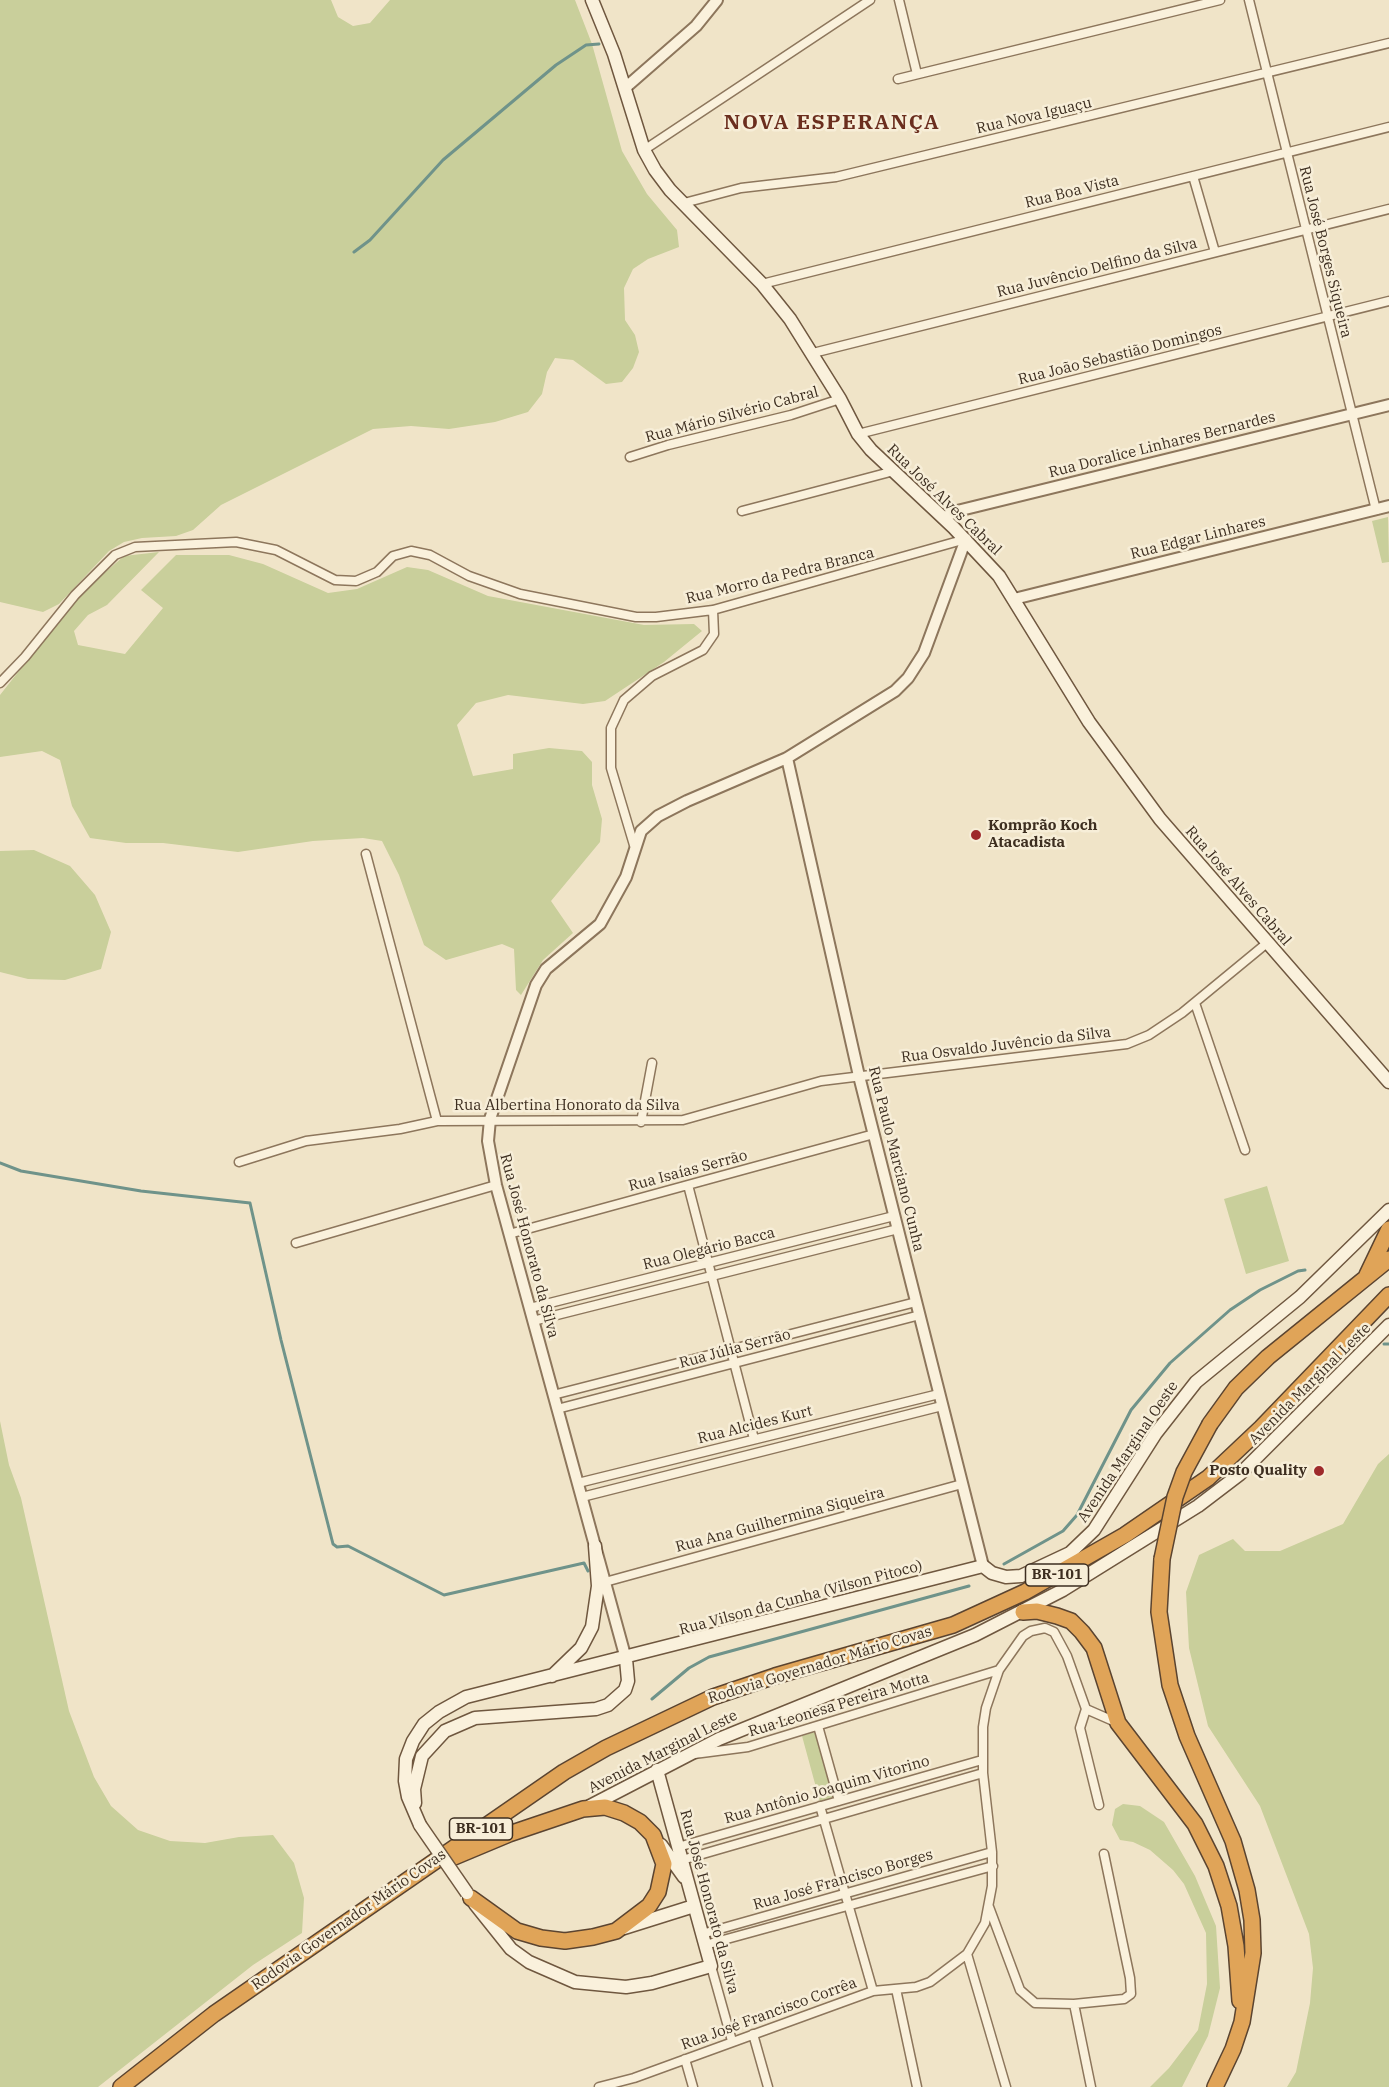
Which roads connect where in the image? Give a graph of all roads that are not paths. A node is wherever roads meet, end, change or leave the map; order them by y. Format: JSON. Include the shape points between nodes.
{"nodes":[{"id":1,"x":592,"y":0,"type":"edge"},
{"id":2,"x":717,"y":0,"type":"edge"},
{"id":3,"x":870,"y":0,"type":"edge"},
{"id":4,"x":899,"y":0,"type":"edge"},
{"id":5,"x":1220,"y":0,"type":"edge"},
{"id":6,"x":1248,"y":0,"type":"edge"},
{"id":7,"x":1389,"y":43,"type":"edge"},
{"id":8,"x":917,"y":74,"type":"junction"},
{"id":9,"x":1267,"y":74,"type":"junction"},
{"id":10,"x":898,"y":79,"type":"dead end"},
{"id":11,"x":625,"y":88,"type":"junction"},
{"id":12,"x":1389,"y":127,"type":"edge"},
{"id":13,"x":644,"y":150,"type":"junction"},
{"id":14,"x":1287,"y":153,"type":"junction"},
{"id":15,"x":1193,"y":176,"type":"junction"},
{"id":16,"x":684,"y":203,"type":"junction"},
{"id":17,"x":1389,"y":209,"type":"edge"},
{"id":18,"x":1306,"y":230,"type":"junction"},
{"id":19,"x":1215,"y":252,"type":"junction"},
{"id":20,"x":762,"y":284,"type":"junction"},
{"id":21,"x":1389,"y":301,"type":"edge"},
{"id":22,"x":1328,"y":316,"type":"junction"},
{"id":23,"x":813,"y":353,"type":"junction"},
{"id":24,"x":840,"y":399,"type":"junction"},
{"id":25,"x":1389,"y":405,"type":"edge"},
{"id":26,"x":1352,"y":414,"type":"junction"},
{"id":27,"x":858,"y":434,"type":"junction"},
{"id":28,"x":630,"y":457,"type":"dead end"},
{"id":29,"x":894,"y":471,"type":"junction"},
{"id":30,"x":1389,"y":506,"type":"edge"},
{"id":31,"x":1376,"y":510,"type":"junction"},
{"id":32,"x":742,"y":512,"type":"dead end"},
{"id":33,"x":943,"y":518,"type":"junction"},
{"id":34,"x":966,"y":539,"type":"junction"},
{"id":35,"x":1014,"y":599,"type":"junction"},
{"id":36,"x":712,"y":610,"type":"junction"},
{"id":37,"x":0,"y":683,"type":"edge"},
{"id":38,"x":787,"y":758,"type":"junction"},
{"id":39,"x":634,"y":845,"type":"junction"},
{"id":40,"x":366,"y":854,"type":"dead end"},
{"id":41,"x":1267,"y":943,"type":"junction"},
{"id":42,"x":1196,"y":1003,"type":"junction"},
{"id":43,"x":652,"y":1063,"type":"dead end"},
{"id":44,"x":859,"y":1076,"type":"junction"},
{"id":45,"x":1389,"y":1082,"type":"edge"},
{"id":46,"x":490,"y":1119,"type":"junction"},
{"id":47,"x":437,"y":1121,"type":"junction"},
{"id":48,"x":641,"y":1122,"type":"junction"},
{"id":49,"x":874,"y":1134,"type":"junction"},
{"id":50,"x":1245,"y":1150,"type":"dead end"},
{"id":51,"x":239,"y":1162,"type":"dead end"},
{"id":52,"x":496,"y":1185,"type":"junction"},
{"id":53,"x":688,"y":1185,"type":"junction"},
{"id":54,"x":1389,"y":1210,"type":"edge"},
{"id":55,"x":894,"y":1215,"type":"junction"},
{"id":56,"x":898,"y":1229,"type":"junction"},
{"id":57,"x":1389,"y":1229,"type":"edge"},
{"id":58,"x":509,"y":1234,"type":"junction"},
{"id":59,"x":296,"y":1243,"type":"dead end"},
{"id":60,"x":1389,"y":1259,"type":"edge"},
{"id":61,"x":708,"y":1263,"type":"junction"},
{"id":62,"x":712,"y":1276,"type":"junction"},
{"id":63,"x":1364,"y":1280,"type":"junction"},
{"id":64,"x":1389,"y":1294,"type":"edge"},
{"id":65,"x":916,"y":1302,"type":"junction"},
{"id":66,"x":530,"y":1308,"type":"junction"},
{"id":67,"x":920,"y":1315,"type":"junction"},
{"id":68,"x":533,"y":1321,"type":"junction"},
{"id":69,"x":1389,"y":1325,"type":"edge"},
{"id":70,"x":730,"y":1349,"type":"junction"},
{"id":71,"x":734,"y":1363,"type":"junction"},
{"id":72,"x":649,"y":1370,"type":"junction"},
{"id":73,"x":653,"y":1384,"type":"junction"},
{"id":74,"x":939,"y":1394,"type":"junction"},
{"id":75,"x":554,"y":1395,"type":"junction"},
{"id":76,"x":942,"y":1406,"type":"junction"},
{"id":77,"x":557,"y":1409,"type":"junction"},
{"id":78,"x":758,"y":1438,"type":"junction"},
{"id":79,"x":765,"y":1451,"type":"junction"},
{"id":80,"x":578,"y":1483,"type":"junction"},
{"id":81,"x":962,"y":1484,"type":"junction"},
{"id":82,"x":582,"y":1497,"type":"junction"},
{"id":83,"x":595,"y":1546,"type":"joint"},
{"id":84,"x":983,"y":1566,"type":"junction"},
{"id":85,"x":602,"y":1584,"type":"junction"},
{"id":86,"x":1023,"y":1612,"type":"junction"},
{"id":87,"x":626,"y":1659,"type":"junction"},
{"id":88,"x":999,"y":1670,"type":"junction"},
{"id":89,"x":550,"y":1677,"type":"junction"},
{"id":90,"x":1086,"y":1709,"type":"junction"},
{"id":91,"x":1118,"y":1723,"type":"junction"},
{"id":92,"x":818,"y":1726,"type":"junction"},
{"id":93,"x":685,"y":1755,"type":"junction"},
{"id":94,"x":982,"y":1760,"type":"junction"},
{"id":95,"x":657,"y":1770,"type":"junction"},
{"id":96,"x":983,"y":1773,"type":"junction"},
{"id":97,"x":839,"y":1801,"type":"junction"},
{"id":98,"x":1099,"y":1805,"type":"dead end"},
{"id":99,"x":820,"y":1806,"type":"junction"},
{"id":100,"x":583,"y":1809,"type":"junction"},
{"id":101,"x":824,"y":1819,"type":"junction"},
{"id":102,"x":419,"y":1822,"type":"junction"},
{"id":103,"x":653,"y":1835,"type":"junction"},
{"id":104,"x":678,"y":1847,"type":"junction"},
{"id":105,"x":992,"y":1852,"type":"junction"},
{"id":106,"x":1104,"y":1854,"type":"dead end"},
{"id":107,"x":682,"y":1860,"type":"junction"},
{"id":108,"x":993,"y":1866,"type":"junction"},
{"id":109,"x":688,"y":1883,"type":"junction"},
{"id":110,"x":398,"y":1887,"type":"junction"},
{"id":111,"x":845,"y":1893,"type":"junction"},
{"id":112,"x":469,"y":1895,"type":"junction"},
{"id":113,"x":694,"y":1906,"type":"junction"},
{"id":114,"x":849,"y":1906,"type":"junction"},
{"id":115,"x":989,"y":1907,"type":"junction"},
{"id":116,"x":616,"y":1931,"type":"junction"},
{"id":117,"x":704,"y":1939,"type":"junction"},
{"id":118,"x":967,"y":1954,"type":"junction"},
{"id":119,"x":711,"y":1966,"type":"junction"},
{"id":120,"x":896,"y":1989,"type":"junction"},
{"id":121,"x":873,"y":1991,"type":"junction"},
{"id":122,"x":1074,"y":2004,"type":"junction"},
{"id":123,"x":1242,"y":2022,"type":"junction"},
{"id":124,"x":753,"y":2034,"type":"junction"},
{"id":125,"x":732,"y":2042,"type":"junction"},
{"id":126,"x":685,"y":2059,"type":"junction"},
{"id":127,"x":121,"y":2087,"type":"edge"},
{"id":128,"x":599,"y":2087,"type":"edge"},
{"id":129,"x":693,"y":2087,"type":"edge"},
{"id":130,"x":768,"y":2087,"type":"edge"},
{"id":131,"x":917,"y":2087,"type":"edge"},
{"id":132,"x":1006,"y":2087,"type":"edge"},
{"id":133,"x":1091,"y":2087,"type":"edge"},
{"id":134,"x":1215,"y":2087,"type":"edge"}],
"edges":[{"from":1,"to":11,"type":"main road","name":"Rua José Alves Cabral"},
{"from":2,"to":11,"type":"street","via":[[696,26]]},
{"from":3,"to":13,"type":"street"},
{"from":4,"to":8,"type":"street"},
{"from":5,"to":8,"type":"street"},
{"from":6,"to":9,"type":"street","name":"Rua José Borges Siqueira"},
{"from":7,"to":9,"type":"street","name":"Rua Nova Iguaçu"},
{"from":8,"to":10,"type":"street"},
{"from":9,"to":14,"type":"street","name":"Rua José Borges Siqueira"},
{"from":9,"to":16,"type":"street","name":"Rua Nova Iguaçu","via":[[836,177],[741,188]]},
{"from":11,"to":13,"type":"main road","name":"Rua José Alves Cabral"},
{"from":12,"to":14,"type":"street","name":"Rua Boa Vista"},
{"from":13,"to":16,"type":"main road","name":"Rua José Alves Cabral","via":[[655,170]]},
{"from":14,"to":15,"type":"street","name":"Rua Boa Vista"},
{"from":14,"to":18,"type":"street","name":"Rua José Borges Siqueira"},
{"from":15,"to":19,"type":"street"},
{"from":15,"to":20,"type":"street","name":"Rua Boa Vista"},
{"from":16,"to":20,"type":"main road","name":"Rua José Alves Cabral"},
{"from":17,"to":18,"type":"street","name":"Rua Juvêncio Delfino da Silva"},
{"from":18,"to":19,"type":"street","name":"Rua Juvêncio Delfino da Silva"},
{"from":18,"to":22,"type":"street","name":"Rua José Borges Siqueira"},
{"from":19,"to":23,"type":"street","name":"Rua Juvêncio Delfino da Silva"},
{"from":20,"to":23,"type":"main road","name":"Rua José Alves Cabral"},
{"from":21,"to":22,"type":"street","name":"Rua João Sebastião Domingos"},
{"from":22,"to":26,"type":"street","name":"Rua José Borges Siqueira"},
{"from":22,"to":27,"type":"street","name":"Rua João Sebastião Domingos"},
{"from":23,"to":24,"type":"main road","name":"Rua José Alves Cabral"},
{"from":24,"to":27,"type":"main road","name":"Rua José Alves Cabral"},
{"from":24,"to":28,"type":"street","name":"Rua Mário Silvério Cabral"},
{"from":25,"to":26,"type":"street","name":"Rua Doralice Linhares Bernardes"},
{"from":26,"to":31,"type":"street","name":"Rua José Borges Siqueira"},
{"from":26,"to":33,"type":"street","name":"Rua Doralice Linhares Bernardes","via":[[957,511]]},
{"from":27,"to":29,"type":"main road","name":"Rua José Alves Cabral"},
{"from":29,"to":32,"type":"street"},
{"from":29,"to":33,"type":"main road","name":"Rua José Alves Cabral"},
{"from":30,"to":31,"type":"street","name":"Rua Edgar Linhares"},
{"from":31,"to":35,"type":"street","name":"Rua Edgar Linhares"},
{"from":33,"to":34,"type":"main road","name":"Rua José Alves Cabral"},
{"from":34,"to":35,"type":"main road","name":"Rua José Alves Cabral"},
{"from":34,"to":36,"type":"street","name":"Rua Morro da Pedra Branca"},
{"from":34,"to":38,"type":"street","name":"Rua José Honorato da Silva","via":[[924,653],[908,678],[895,691]]},
{"from":35,"to":41,"type":"main road","name":"Rua José Alves Cabral","via":[[1089,722],[1160,819]]},
{"from":36,"to":37,"type":"street","name":"Rua Morro da Pedra Branca","via":[[636,617],[520,594],[469,576],[430,555],[411,551],[393,556],[377,572],[356,580],[335,580],[276,550],[236,542],[135,547],[115,555],[75,595]]},
{"from":36,"to":39,"type":"street","via":[[714,634],[703,650],[652,676],[624,700],[611,728],[611,768]]},
{"from":38,"to":39,"type":"street","name":"Rua José Honorato da Silva","via":[[658,816],[641,831]]},
{"from":38,"to":44,"type":"street","name":"Rua Paulo Marciano Cunha"},
{"from":39,"to":46,"type":"street","name":"Rua José Honorato da Silva","via":[[626,877],[600,924],[546,969],[536,985]]},
{"from":40,"to":47,"type":"street"},
{"from":41,"to":42,"type":"street","name":"Rua Osvaldo Juvêncio da Silva"},
{"from":41,"to":45,"type":"main road","name":"Rua José Alves Cabral"},
{"from":42,"to":44,"type":"street","name":"Rua Osvaldo Juvêncio da Silva","via":[[1149,1035],[1127,1044]]},
{"from":42,"to":50,"type":"street"},
{"from":43,"to":48,"type":"street"},
{"from":44,"to":48,"type":"street","name":"Rua Albertina Honorato da Silva","via":[[785,1089],[697,1117]]},
{"from":44,"to":49,"type":"street","name":"Rua Paulo Marciano Cunha"},
{"from":46,"to":47,"type":"street","name":"Rua Albertina Honorato da Silva"},
{"from":46,"to":48,"type":"street","name":"Rua Albertina Honorato da Silva"},
{"from":46,"to":52,"type":"street","name":"Rua José Honorato da Silva","via":[[489,1153]]},
{"from":47,"to":51,"type":"street","name":"Rua Albertina Honorato da Silva","via":[[306,1141]]},
{"from":49,"to":53,"type":"street","name":"Rua Isaías Serrão"},
{"from":49,"to":55,"type":"street","name":"Rua Paulo Marciano Cunha"},
{"from":52,"to":58,"type":"street","name":"Rua José Honorato da Silva"},
{"from":52,"to":59,"type":"street"},
{"from":53,"to":58,"type":"street","name":"Rua Isaías Serrão"},
{"from":53,"to":61,"type":"street"},
{"from":54,"to":84,"type":"main road","name":"Avenida Marginal Oeste","via":[[1300,1297],[1196,1382],[1156,1433],[1084,1541],[1070,1553],[1021,1576],[1006,1577]]},
{"from":55,"to":56,"type":"street","name":"Rua Paulo Marciano Cunha"},
{"from":55,"to":61,"type":"street","name":"Rua Olegário Bacca"},
{"from":56,"to":62,"type":"street","name":"Rua Olegário Bacca"},
{"from":56,"to":65,"type":"street","name":"Rua Paulo Marciano Cunha"},
{"from":57,"to":63,"type":"highway"},
{"from":58,"to":66,"type":"street","name":"Rua José Honorato da Silva"},
{"from":60,"to":63,"type":"highway"},
{"from":61,"to":62,"type":"street"},
{"from":61,"to":66,"type":"street","name":"Rua Olegário Bacca"},
{"from":62,"to":68,"type":"street","name":"Rua Olegário Bacca"},
{"from":62,"to":70,"type":"street"},
{"from":63,"to":123,"type":"highway","bridge":true,"via":[[1268,1357],[1236,1388],[1210,1424],[1178,1488],[1162,1559],[1159,1612],[1170,1685],[1187,1736],[1233,1841],[1247,1890],[1253,1953]]},
{"from":64,"to":110,"type":"highway","name":"Rodovia Governador Mário Covas","number":"BR-101","via":[[1208,1478],[1168,1508],[1078,1563],[953,1625],[775,1676],[712,1697],[645,1727],[564,1772]]},
{"from":65,"to":67,"type":"street","name":"Rua Paulo Marciano Cunha"},
{"from":65,"to":70,"type":"street","name":"Rua Júlia Serrão"},
{"from":66,"to":68,"type":"street","name":"Rua José Honorato da Silva"},
{"from":67,"to":71,"type":"street","name":"Rua Júlia Serrão"},
{"from":67,"to":74,"type":"street","name":"Rua Paulo Marciano Cunha"},
{"from":68,"to":75,"type":"street","name":"Rua José Honorato da Silva"},
{"from":69,"to":86,"type":"main road","name":"Avenida Marginal Leste","via":[[1263,1453],[1218,1492]]},
{"from":70,"to":71,"type":"street"},
{"from":70,"to":72,"type":"street","name":"Rua Júlia Serrão"},
{"from":71,"to":73,"type":"street","name":"Rua Júlia Serrão"},
{"from":71,"to":78,"type":"street"},
{"from":72,"to":73,"type":"street"},
{"from":72,"to":75,"type":"street","name":"Rua Júlia Serrão"},
{"from":73,"to":77,"type":"street","name":"Rua Júlia Serrão"},
{"from":74,"to":76,"type":"street","name":"Rua Paulo Marciano Cunha"},
{"from":74,"to":78,"type":"street","name":"Rua Alcides Kurt"},
{"from":75,"to":77,"type":"street","name":"Rua José Honorato da Silva"},
{"from":76,"to":79,"type":"street","name":"Rua Alcides Kurt"},
{"from":76,"to":81,"type":"street","name":"Rua Paulo Marciano Cunha"},
{"from":77,"to":80,"type":"street","name":"Rua José Honorato da Silva"},
{"from":78,"to":79,"type":"street"},
{"from":78,"to":80,"type":"street","name":"Rua Alcides Kurt"},
{"from":79,"to":82,"type":"street","name":"Rua Alcides Kurt"},
{"from":80,"to":82,"type":"street","name":"Rua José Honorato da Silva"},
{"from":81,"to":84,"type":"street","name":"Rua Paulo Marciano Cunha"},
{"from":81,"to":85,"type":"street","name":"Rua Ana Guilhermina Siqueira"},
{"from":82,"to":83,"type":"street","name":"Rua José Honorato da Silva"},
{"from":83,"to":85,"type":"main road"},
{"from":84,"to":87,"type":"main road","name":"Rua Vilson da Cunha (Vilson Pitoco)"},
{"from":85,"to":87,"type":"street"},
{"from":85,"to":89,"type":"main road","via":[[589,1636]]},
{"from":86,"to":91,"type":"highway","via":[[1057,1616],[1071,1621],[1082,1632],[1094,1648]]},
{"from":86,"to":93,"type":"main road","name":"Avenida Marginal Leste"},
{"from":87,"to":89,"type":"main road","name":"Rua Vilson da Cunha (Vilson Pitoco)"},
{"from":87,"to":102,"type":"main road","via":[[625,1690],[608,1705],[475,1718],[445,1731],[422,1756],[417,1773],[414,1789]]},
{"from":88,"to":90,"type":"street","name":"Rua José Francisco Corrêa","via":[[1023,1636],[1045,1628],[1054,1632]]},
{"from":88,"to":92,"type":"street","name":"Rua Leonesa Pereira Motta"},
{"from":88,"to":94,"type":"street","name":"Rua José Francisco Corrêa","via":[[986,1708]]},
{"from":89,"to":102,"type":"main road","name":"Rua Vilson da Cunha (Vilson Pitoco)","via":[[466,1697],[424,1724],[406,1759],[405,1781]]},
{"from":90,"to":91,"type":"street"},
{"from":90,"to":98,"type":"street","name":"Rua José Francisco Corrêa","via":[[1080,1728]]},
{"from":91,"to":123,"type":"highway","via":[[1189,1816],[1216,1866],[1236,1946]]},
{"from":92,"to":93,"type":"street","name":"Rua Leonesa Pereira Motta","via":[[748,1747]]},
{"from":92,"to":97,"type":"street"},
{"from":93,"to":95,"type":"main road","name":"Avenida Marginal Leste"},
{"from":94,"to":96,"type":"street","name":"Rua José Francisco Corrêa"},
{"from":94,"to":97,"type":"street","name":"Rua Antônio Joaquim Vitorino"},
{"from":95,"to":100,"type":"main road","name":"Avenida Marginal Leste"},
{"from":95,"to":104,"type":"main road","name":"Rua José Honorato da Silva"},
{"from":96,"to":101,"type":"street","name":"Rua Antônio Joaquim Vitorino"},
{"from":96,"to":105,"type":"street","name":"Rua José Francisco Corrêa"},
{"from":97,"to":99,"type":"street","name":"Rua Antônio Joaquim Vitorino"},
{"from":99,"to":101,"type":"street"},
{"from":99,"to":104,"type":"street","name":"Rua Antônio Joaquim Vitorino"},
{"from":100,"to":103,"type":"highway","via":[[605,1808],[624,1813]]},
{"from":100,"to":110,"type":"highway","via":[[485,1842]]},
{"from":101,"to":107,"type":"street","name":"Rua Antônio Joaquim Vitorino"},
{"from":101,"to":111,"type":"street"},
{"from":102,"to":112,"type":"main road","bridge":true},
{"from":103,"to":109,"type":"main road"},
{"from":103,"to":116,"type":"highway","via":[[664,1864],[658,1892],[636,1918]]},
{"from":104,"to":107,"type":"main road","name":"Rua José Honorato da Silva"},
{"from":105,"to":108,"type":"street","name":"Rua José Francisco Corrêa"},
{"from":105,"to":111,"type":"street","name":"Rua José Francisco Borges"},
{"from":106,"to":122,"type":"street","via":[[1125,1947],[1131,1994],[1112,2002]]},
{"from":107,"to":109,"type":"main road","name":"Rua José Honorato da Silva"},
{"from":108,"to":114,"type":"street","name":"Rua José Francisco Borges"},
{"from":108,"to":115,"type":"street","name":"Rua José Francisco Corrêa"},
{"from":109,"to":113,"type":"main road","name":"Rua José Honorato da Silva"},
{"from":110,"to":127,"type":"highway","name":"Rodovia Governador Mário Covas","number":"BR-101","via":[[214,2014]]},
{"from":111,"to":114,"type":"street"},
{"from":111,"to":117,"type":"street","name":"Rua José Francisco Borges"},
{"from":112,"to":116,"type":"highway","via":[[517,1931],[541,1938],[565,1941]]},
{"from":112,"to":119,"type":"main road","via":[[511,1949],[529,1962],[575,1982],[626,1987]]},
{"from":113,"to":116,"type":"main road"},
{"from":113,"to":117,"type":"main road","name":"Rua José Honorato da Silva"},
{"from":114,"to":117,"type":"street","name":"Rua José Francisco Borges"},
{"from":114,"to":121,"type":"street"},
{"from":115,"to":118,"type":"street","name":"Rua José Francisco Corrêa","via":[[985,1923]]},
{"from":115,"to":122,"type":"street","via":[[1026,1997],[1035,2003]]},
{"from":117,"to":119,"type":"main road","name":"Rua José Honorato da Silva"},
{"from":118,"to":120,"type":"street","name":"Rua José Francisco Corrêa","via":[[930,1982]]},
{"from":118,"to":132,"type":"street"},
{"from":119,"to":125,"type":"street","name":"Rua José Honorato da Silva"},
{"from":120,"to":121,"type":"street","name":"Rua José Francisco Corrêa"},
{"from":120,"to":131,"type":"street"},
{"from":121,"to":124,"type":"street","name":"Rua José Francisco Corrêa"},
{"from":122,"to":133,"type":"street"},
{"from":123,"to":134,"type":"highway"},
{"from":124,"to":125,"type":"street","name":"Rua José Francisco Corrêa"},
{"from":124,"to":130,"type":"street"},
{"from":125,"to":126,"type":"street","name":"Rua José Francisco Corrêa"},
{"from":126,"to":128,"type":"street","name":"Rua José Francisco Corrêa"},
{"from":126,"to":129,"type":"street"}]}
